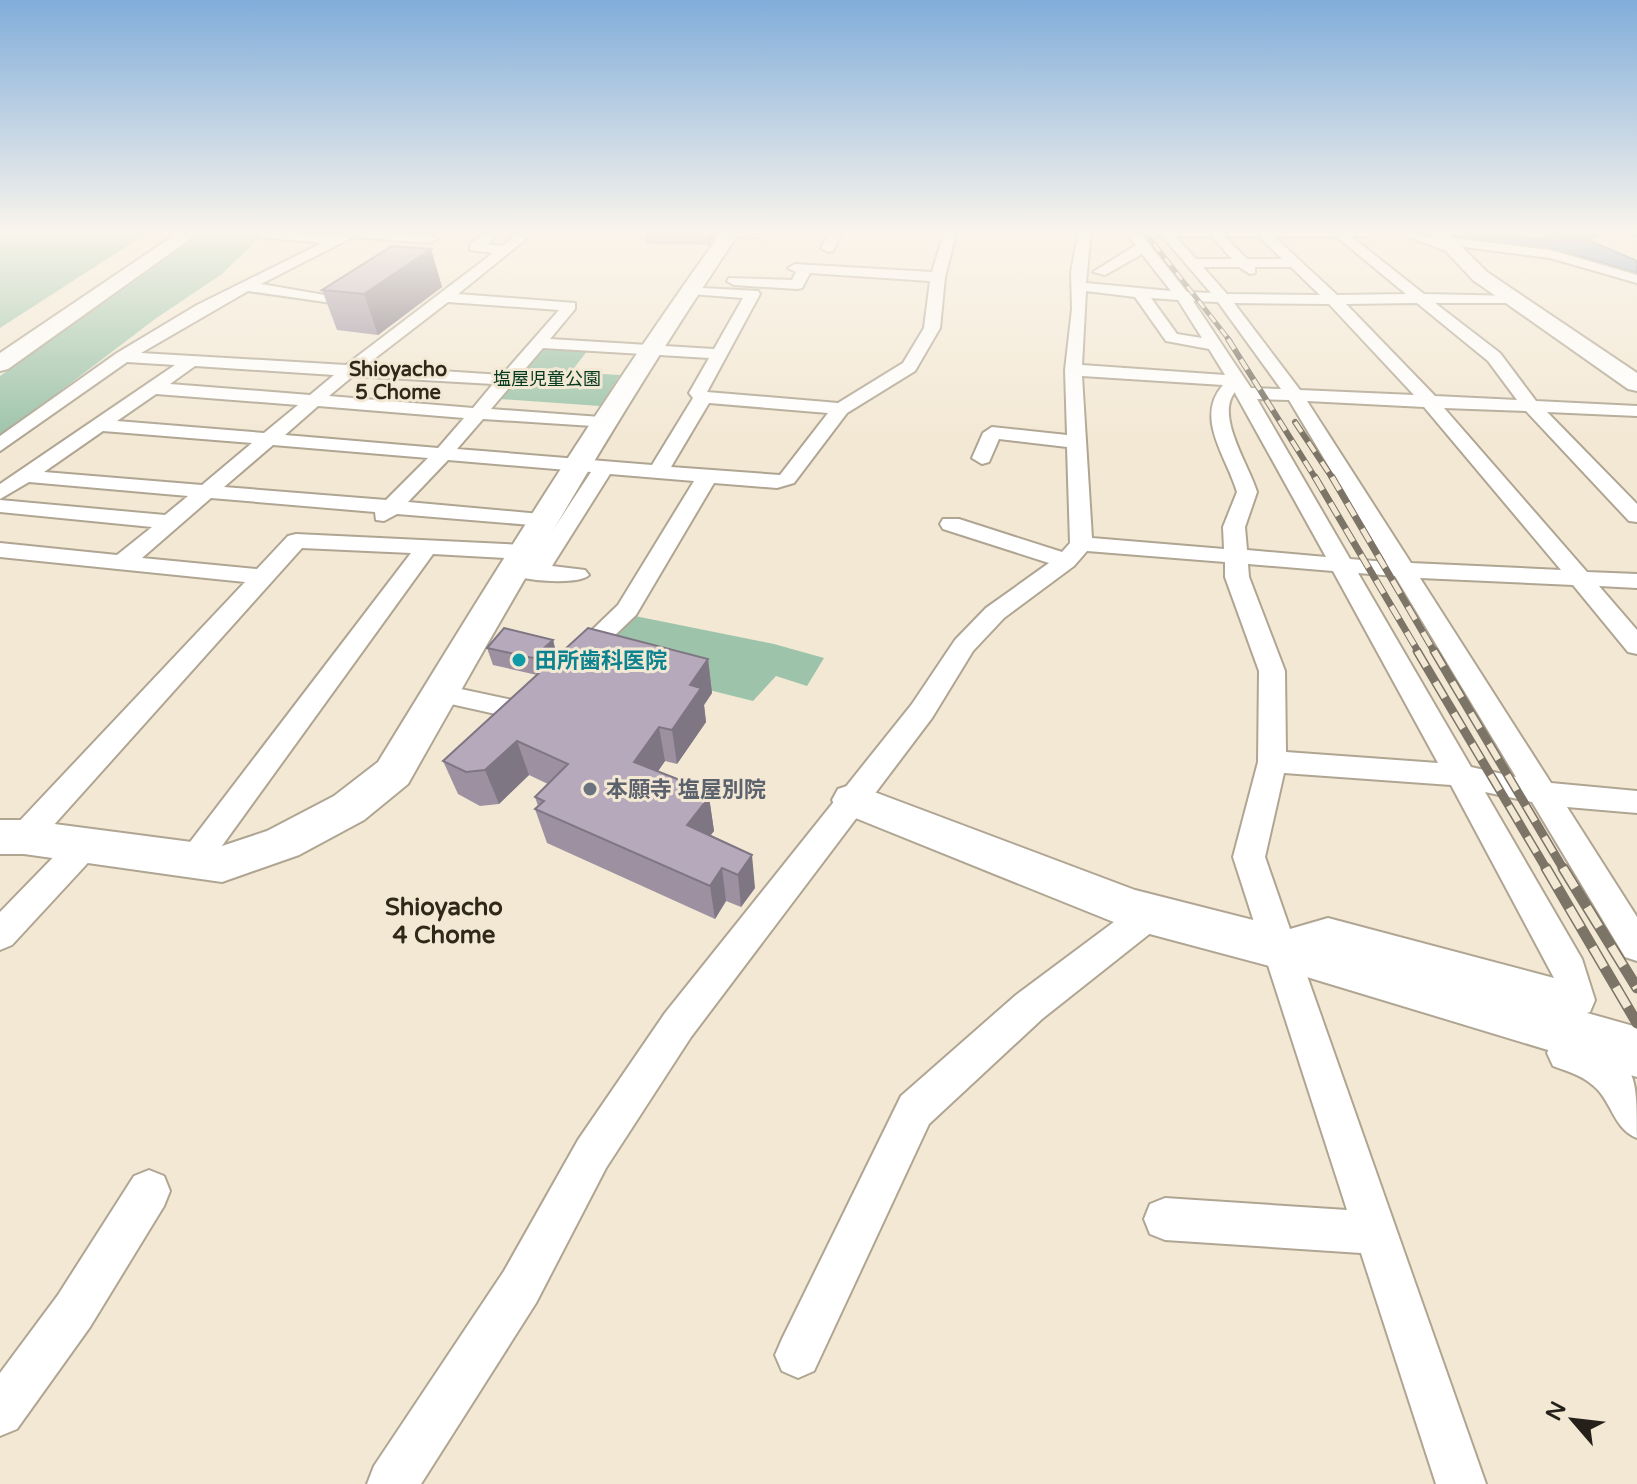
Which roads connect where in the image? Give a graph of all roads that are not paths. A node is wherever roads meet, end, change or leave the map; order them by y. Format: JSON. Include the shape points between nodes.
{"nodes":[{"id":1,"x":60,"y":299,"type":"edge"},
{"id":2,"x":94,"y":299,"type":"edge"},
{"id":3,"x":222,"y":299,"type":"edge"},
{"id":4,"x":326,"y":299,"type":"edge"},
{"id":5,"x":440,"y":299,"type":"edge"},
{"id":6,"x":475,"y":299,"type":"edge"},
{"id":7,"x":683,"y":299,"type":"edge"},
{"id":8,"x":750,"y":299,"type":"edge"},
{"id":9,"x":935,"y":299,"type":"edge"},
{"id":10,"x":1079,"y":299,"type":"edge"},
{"id":11,"x":1144,"y":299,"type":"edge"},
{"id":12,"x":1185,"y":299,"type":"edge"},
{"id":13,"x":1224,"y":299,"type":"edge"},
{"id":14,"x":1333,"y":299,"type":"edge"},
{"id":15,"x":1422,"y":299,"type":"edge"},
{"id":16,"x":1514,"y":299,"type":"edge"},
{"id":17,"x":348,"y":303,"type":"edge"},
{"id":18,"x":0,"y":339,"type":"edge"},
{"id":19,"x":538,"y":343,"type":"junction"},
{"id":20,"x":1216,"y":345,"type":"junction"},
{"id":21,"x":648,"y":349,"type":"junction"},
{"id":22,"x":720,"y":354,"type":"junction"},
{"id":23,"x":123,"y":357,"type":"junction"},
{"id":24,"x":192,"y":361,"type":"junction"},
{"id":25,"x":0,"y":364,"type":"edge"},
{"id":26,"x":350,"y":370,"type":"junction"},
{"id":27,"x":1073,"y":370,"type":"junction"},
{"id":28,"x":505,"y":380,"type":"junction"},
{"id":29,"x":1637,"y":384,"type":"edge"},
{"id":30,"x":1241,"y":387,"type":"junction"},
{"id":31,"x":153,"y":388,"type":"junction"},
{"id":32,"x":1295,"y":396,"type":"junction"},
{"id":33,"x":703,"y":397,"type":"junction"},
{"id":34,"x":312,"y":402,"type":"junction"},
{"id":35,"x":1430,"y":402,"type":"junction"},
{"id":36,"x":1530,"y":405,"type":"junction"},
{"id":37,"x":841,"y":409,"type":"junction"},
{"id":38,"x":1637,"y":411,"type":"edge"},
{"id":39,"x":477,"y":413,"type":"junction"},
{"id":40,"x":601,"y":423,"type":"junction"},
{"id":41,"x":101,"y":425,"type":"junction"},
{"id":42,"x":268,"y":439,"type":"junction"},
{"id":43,"x":1078,"y":442,"type":"junction"},
{"id":44,"x":0,"y":445,"type":"edge"},
{"id":45,"x":443,"y":454,"type":"junction"},
{"id":46,"x":982,"y":458,"type":"dead end"},
{"id":47,"x":659,"y":471,"type":"junction"},
{"id":48,"x":708,"y":475,"type":"junction"},
{"id":49,"x":26,"y":476,"type":"junction"},
{"id":50,"x":572,"y":491,"type":"junction"},
{"id":51,"x":206,"y":492,"type":"junction"},
{"id":52,"x":0,"y":493,"type":"edge"},
{"id":53,"x":0,"y":506,"type":"edge"},
{"id":54,"x":391,"y":508,"type":"junction"},
{"id":55,"x":1637,"y":516,"type":"edge"},
{"id":56,"x":170,"y":522,"type":"junction"},
{"id":57,"x":951,"y":524,"type":"dead end"},
{"id":58,"x":360,"y":543,"type":"junction"},
{"id":59,"x":428,"y":546,"type":"junction"},
{"id":60,"x":0,"y":550,"type":"edge"},
{"id":61,"x":1073,"y":552,"type":"junction"},
{"id":62,"x":1237,"y":557,"type":"junction"},
{"id":63,"x":123,"y":562,"type":"junction"},
{"id":64,"x":525,"y":564,"type":"junction"},
{"id":65,"x":1339,"y":564,"type":"junction"},
{"id":66,"x":1406,"y":570,"type":"junction"},
{"id":67,"x":577,"y":575,"type":"dead end"},
{"id":68,"x":263,"y":577,"type":"junction"},
{"id":69,"x":1580,"y":578,"type":"junction"},
{"id":70,"x":1637,"y":581,"type":"edge"},
{"id":71,"x":1637,"y":646,"type":"edge"},
{"id":72,"x":564,"y":671,"type":"edge"},
{"id":73,"x":543,"y":691,"type":"edge"},
{"id":74,"x":442,"y":694,"type":"junction"},
{"id":75,"x":522,"y":711,"type":"junction"},
{"id":76,"x":499,"y":733,"type":"edge"},
{"id":77,"x":1272,"y":762,"type":"junction"},
{"id":78,"x":1459,"y":775,"type":"junction"},
{"id":79,"x":1540,"y":793,"type":"junction"},
{"id":80,"x":853,"y":800,"type":"junction"},
{"id":81,"x":1637,"y":802,"type":"edge"},
{"id":82,"x":12,"y":837,"type":"edge"},
{"id":83,"x":86,"y":844,"type":"junction"},
{"id":84,"x":195,"y":859,"type":"junction"},
{"id":85,"x":1150,"y":914,"type":"junction"},
{"id":86,"x":0,"y":935,"type":"edge"},
{"id":87,"x":1637,"y":946,"type":"edge"},
{"id":88,"x":1277,"y":947,"type":"junction"},
{"id":89,"x":1637,"y":1052,"type":"edge"},
{"id":90,"x":1637,"y":1118,"type":"edge"},
{"id":91,"x":149,"y":1191,"type":"dead end"},
{"id":92,"x":1165,"y":1219,"type":"dead end"},
{"id":93,"x":1377,"y":1233,"type":"junction"},
{"id":94,"x":798,"y":1355,"type":"dead end"},
{"id":95,"x":0,"y":1412,"type":"edge"},
{"id":96,"x":392,"y":1484,"type":"edge"},
{"id":97,"x":1461,"y":1484,"type":"edge"}],
"edges":[{"from":1,"to":18,"type":"street"},
{"from":2,"to":25,"type":"street"},
{"from":3,"to":23,"type":"street"},
{"from":4,"to":17,"type":"street"},
{"from":5,"to":26,"type":"street"},
{"from":6,"to":19,"type":"street","via":[[570,306]]},
{"from":7,"to":21,"type":"street"},
{"from":8,"to":22,"type":"street"},
{"from":9,"to":37,"type":"street","via":[[932,328],[909,367]]},
{"from":10,"to":27,"type":"street"},
{"from":11,"to":20,"type":"street","via":[[1172,338]]},
{"from":12,"to":20,"type":"street"},
{"from":13,"to":32,"type":"street"},
{"from":14,"to":35,"type":"street"},
{"from":15,"to":36,"type":"street","via":[[1494,357]]},
{"from":16,"to":29,"type":"street"},
{"from":19,"to":21,"type":"street"},
{"from":19,"to":28,"type":"street"},
{"from":20,"to":30,"type":"street"},
{"from":21,"to":22,"type":"street"},
{"from":21,"to":40,"type":"street"},
{"from":22,"to":33,"type":"street","via":[[698,393]]},
{"from":23,"to":24,"type":"street"},
{"from":23,"to":44,"type":"street"},
{"from":24,"to":26,"type":"street"},
{"from":24,"to":31,"type":"street"},
{"from":26,"to":28,"type":"street"},
{"from":26,"to":34,"type":"street"},
{"from":27,"to":30,"type":"street"},
{"from":27,"to":43,"type":"street"},
{"from":28,"to":39,"type":"street"},
{"from":30,"to":32,"type":"street"},
{"from":30,"to":62,"type":"street","via":[[1225,390],[1218,410],[1219,426],[1247,492],[1234,527]]},
{"from":30,"to":65,"type":"street"},
{"from":31,"to":34,"type":"street"},
{"from":31,"to":41,"type":"street"},
{"from":32,"to":35,"type":"street"},
{"from":32,"to":66,"type":"street"},
{"from":33,"to":37,"type":"street"},
{"from":33,"to":47,"type":"street"},
{"from":34,"to":39,"type":"street"},
{"from":34,"to":42,"type":"street"},
{"from":35,"to":36,"type":"street"},
{"from":35,"to":69,"type":"street"},
{"from":36,"to":38,"type":"street"},
{"from":36,"to":55,"type":"street"},
{"from":37,"to":48,"type":"street","via":[[787,479]]},
{"from":39,"to":40,"type":"street"},
{"from":39,"to":45,"type":"street"},
{"from":40,"to":50,"type":"street"},
{"from":41,"to":42,"type":"street"},
{"from":41,"to":49,"type":"street"},
{"from":42,"to":45,"type":"street"},
{"from":42,"to":51,"type":"street"},
{"from":43,"to":46,"type":"street","via":[[992,433]]},
{"from":43,"to":61,"type":"street"},
{"from":45,"to":50,"type":"street"},
{"from":45,"to":54,"type":"street"},
{"from":47,"to":48,"type":"street"},
{"from":47,"to":50,"type":"street"},
{"from":48,"to":72,"type":"street","via":[[627,610]]},
{"from":49,"to":51,"type":"street"},
{"from":49,"to":52,"type":"street"},
{"from":50,"to":54,"type":"street"},
{"from":50,"to":64,"type":"street"},
{"from":51,"to":54,"type":"street"},
{"from":51,"to":56,"type":"street"},
{"from":53,"to":56,"type":"street"},
{"from":54,"to":58,"type":"street"},
{"from":56,"to":63,"type":"street"},
{"from":57,"to":61,"type":"street"},
{"from":58,"to":59,"type":"street"},
{"from":58,"to":68,"type":"street","via":[[296,541]]},
{"from":59,"to":64,"type":"street"},
{"from":59,"to":84,"type":"street"},
{"from":60,"to":63,"type":"street"},
{"from":61,"to":62,"type":"street"},
{"from":61,"to":80,"type":"street","via":[[995,613],[964,646]]},
{"from":62,"to":65,"type":"street"},
{"from":62,"to":77,"type":"street","via":[[1237,577],[1272,671]]},
{"from":63,"to":68,"type":"street"},
{"from":64,"to":67,"type":"street"},
{"from":64,"to":74,"type":"street"},
{"from":65,"to":66,"type":"street"},
{"from":65,"to":78,"type":"street"},
{"from":66,"to":69,"type":"street"},
{"from":66,"to":79,"type":"street"},
{"from":68,"to":82,"type":"street"},
{"from":69,"to":70,"type":"street"},
{"from":69,"to":71,"type":"street"},
{"from":73,"to":75,"type":"street"},
{"from":74,"to":75,"type":"street"},
{"from":74,"to":84,"type":"street","via":[[393,773],[349,808],[237,861]]},
{"from":75,"to":76,"type":"street"},
{"from":77,"to":78,"type":"street"},
{"from":77,"to":88,"type":"street","via":[[1249,857]]},
{"from":78,"to":79,"type":"street"},
{"from":78,"to":88,"type":"street","via":[[1570,970],[1577,1000],[1328,933]]},
{"from":79,"to":81,"type":"street"},
{"from":79,"to":87,"type":"street"},
{"from":80,"to":85,"type":"street"},
{"from":80,"to":96,"type":"street","via":[[678,1025],[592,1154],[520,1287]]},
{"from":82,"to":83,"type":"street"},
{"from":83,"to":84,"type":"street"},
{"from":83,"to":86,"type":"street"},
{"from":85,"to":88,"type":"street"},
{"from":85,"to":94,"type":"street","via":[[1029,1007],[915,1110]]},
{"from":88,"to":89,"type":"street"},
{"from":88,"to":90,"type":"street","via":[[1353,990],[1592,1060],[1610,1072]]},
{"from":88,"to":93,"type":"street"},
{"from":91,"to":95,"type":"street","via":[[74,1311]]},
{"from":92,"to":93,"type":"street"},
{"from":93,"to":97,"type":"street"}]}
